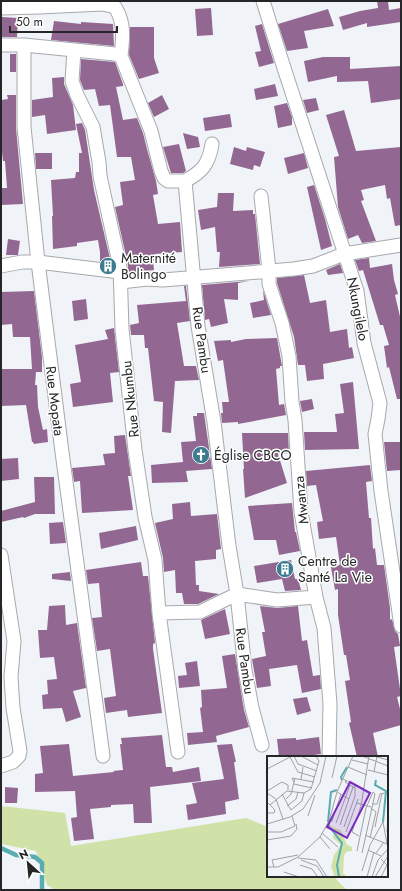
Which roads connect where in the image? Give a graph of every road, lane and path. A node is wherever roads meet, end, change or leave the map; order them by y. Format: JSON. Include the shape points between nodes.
{"nodes":[{"id":1,"x":263,"y":1,"type":"edge"},
{"id":2,"x":1,"y":8,"type":"edge"},
{"id":3,"x":1,"y":44,"type":"edge"},
{"id":4,"x":24,"y":45,"type":"junction"},
{"id":5,"x":74,"y":50,"type":"junction"},
{"id":6,"x":121,"y":56,"type":"junction"},
{"id":7,"x":212,"y":144,"type":"dead end"},
{"id":8,"x":185,"y":181,"type":"junction"},
{"id":9,"x":261,"y":196,"type":"dead end"},
{"id":10,"x":401,"y":245,"type":"edge"},
{"id":11,"x":344,"y":254,"type":"junction"},
{"id":12,"x":38,"y":262,"type":"junction"},
{"id":13,"x":1,"y":266,"type":"edge"},
{"id":14,"x":269,"y":270,"type":"junction"},
{"id":15,"x":120,"y":277,"type":"junction"},
{"id":16,"x":194,"y":278,"type":"junction"},
{"id":17,"x":1,"y":555,"type":"edge"},
{"id":18,"x":237,"y":594,"type":"junction"},
{"id":19,"x":316,"y":597,"type":"junction"},
{"id":20,"x":159,"y":613,"type":"junction"},
{"id":21,"x":401,"y":626,"type":"edge"},
{"id":22,"x":262,"y":744,"type":"dead end"},
{"id":23,"x":178,"y":752,"type":"dead end"},
{"id":24,"x":103,"y":756,"type":"dead end"},
{"id":25,"x":329,"y":756,"type":"edge"},
{"id":26,"x":1,"y":766,"type":"edge"}],
"edges":[{"from":1,"to":11,"type":"street","name":"Nkungilelo"},
{"from":2,"to":6,"type":"street","via":[[103,4],[116,7],[123,28]]},
{"from":3,"to":4,"type":"street"},
{"from":4,"to":5,"type":"street"},
{"from":4,"to":12,"type":"street","name":"Rue Mopata","via":[[24,127]]},
{"from":5,"to":6,"type":"street"},
{"from":5,"to":15,"type":"street","name":"Rue Nkumbu","via":[[72,81],[94,127],[100,176]]},
{"from":6,"to":8,"type":"street","via":[[151,130],[164,178],[168,181]]},
{"from":7,"to":8,"type":"street","via":[[206,165]]},
{"from":8,"to":16,"type":"street","name":"Rue Pambu"},
{"from":9,"to":14,"type":"street","name":"Mwanza"},
{"from":10,"to":11,"type":"street"},
{"from":11,"to":14,"type":"street","via":[[313,266]]},
{"from":11,"to":21,"type":"street","name":"Nkungilelo","via":[[357,291],[364,343],[380,403],[375,434]]},
{"from":12,"to":13,"type":"street"},
{"from":12,"to":15,"type":"street"},
{"from":12,"to":24,"type":"street","name":"Rue Mopata"},
{"from":14,"to":16,"type":"street"},
{"from":14,"to":19,"type":"street","name":"Mwanza","via":[[269,284],[282,323],[289,356],[301,512]]},
{"from":15,"to":16,"type":"street","via":[[163,280]]},
{"from":15,"to":20,"type":"street","name":"Rue Nkumbu","via":[[122,329],[143,502],[155,560]]},
{"from":16,"to":18,"type":"street","name":"Rue Pambu","via":[[198,326],[214,422]]},
{"from":17,"to":26,"type":"street","via":[[14,641],[11,677],[20,751],[13,762]]},
{"from":18,"to":19,"type":"street","via":[[277,600]]},
{"from":18,"to":20,"type":"street","via":[[200,612]]},
{"from":18,"to":22,"type":"street","name":"Rue Pambu","via":[[245,670]]},
{"from":19,"to":25,"type":"street","name":"Mwanza","via":[[324,628],[330,704]]},
{"from":20,"to":23,"type":"street","name":"Rue Nkumbu"}]}
